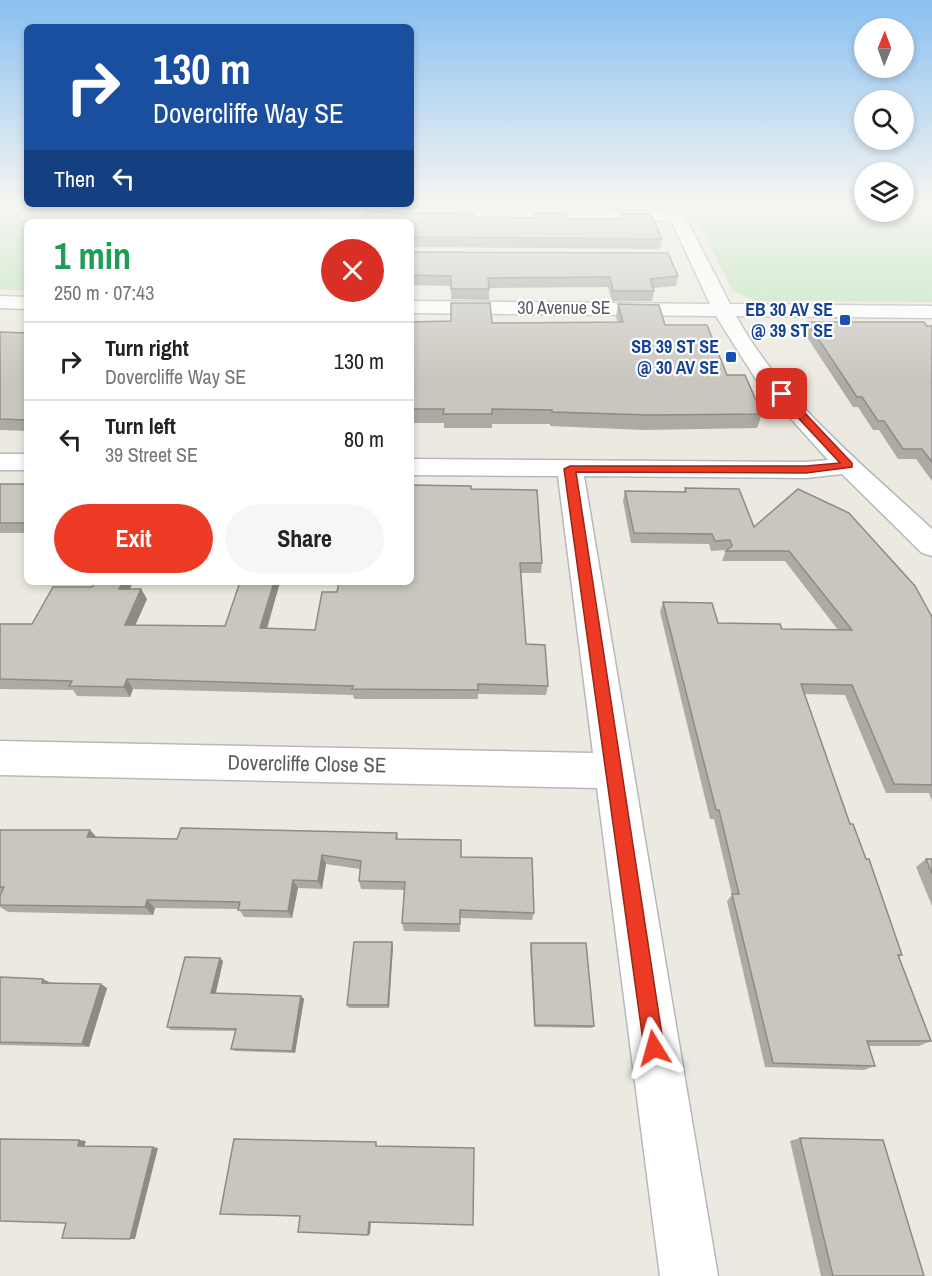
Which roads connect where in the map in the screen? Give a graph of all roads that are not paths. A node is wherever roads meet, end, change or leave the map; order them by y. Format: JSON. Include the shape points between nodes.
{"nodes":[{"id":1,"x":701,"y":264,"type":"edge"},
{"id":2,"x":0,"y":302,"type":"edge"},
{"id":3,"x":24,"y":303,"type":"edge"},
{"id":4,"x":414,"y":307,"type":"edge"},
{"id":5,"x":723,"y":309,"type":"junction"},
{"id":6,"x":932,"y":312,"type":"edge"},
{"id":7,"x":0,"y":462,"type":"edge"},
{"id":8,"x":24,"y":462,"type":"edge"},
{"id":9,"x":849,"y":465,"type":"junction"},
{"id":10,"x":414,"y":467,"type":"edge"},
{"id":11,"x":570,"y":469,"type":"junction"},
{"id":12,"x":932,"y":546,"type":"edge"},
{"id":13,"x":0,"y":758,"type":"edge"},
{"id":14,"x":613,"y":771,"type":"junction"},
{"id":15,"x":689,"y":1276,"type":"edge"}],
"edges":[{"from":1,"to":5,"type":"street"},
{"from":2,"to":3,"type":"street"},
{"from":4,"to":5,"type":"street","name":"30 Avenue SE"},
{"from":5,"to":6,"type":"street","name":"30 Avenue SE"},
{"from":5,"to":9,"type":"street","via":[[764,375]]},
{"from":7,"to":8,"type":"street"},
{"from":9,"to":11,"type":"street","via":[[806,470]]},
{"from":9,"to":12,"type":"street"},
{"from":10,"to":11,"type":"street"},
{"from":11,"to":14,"type":"street"},
{"from":13,"to":14,"type":"street","name":"Dovercliffe Close SE"},
{"from":14,"to":15,"type":"street"}]}
